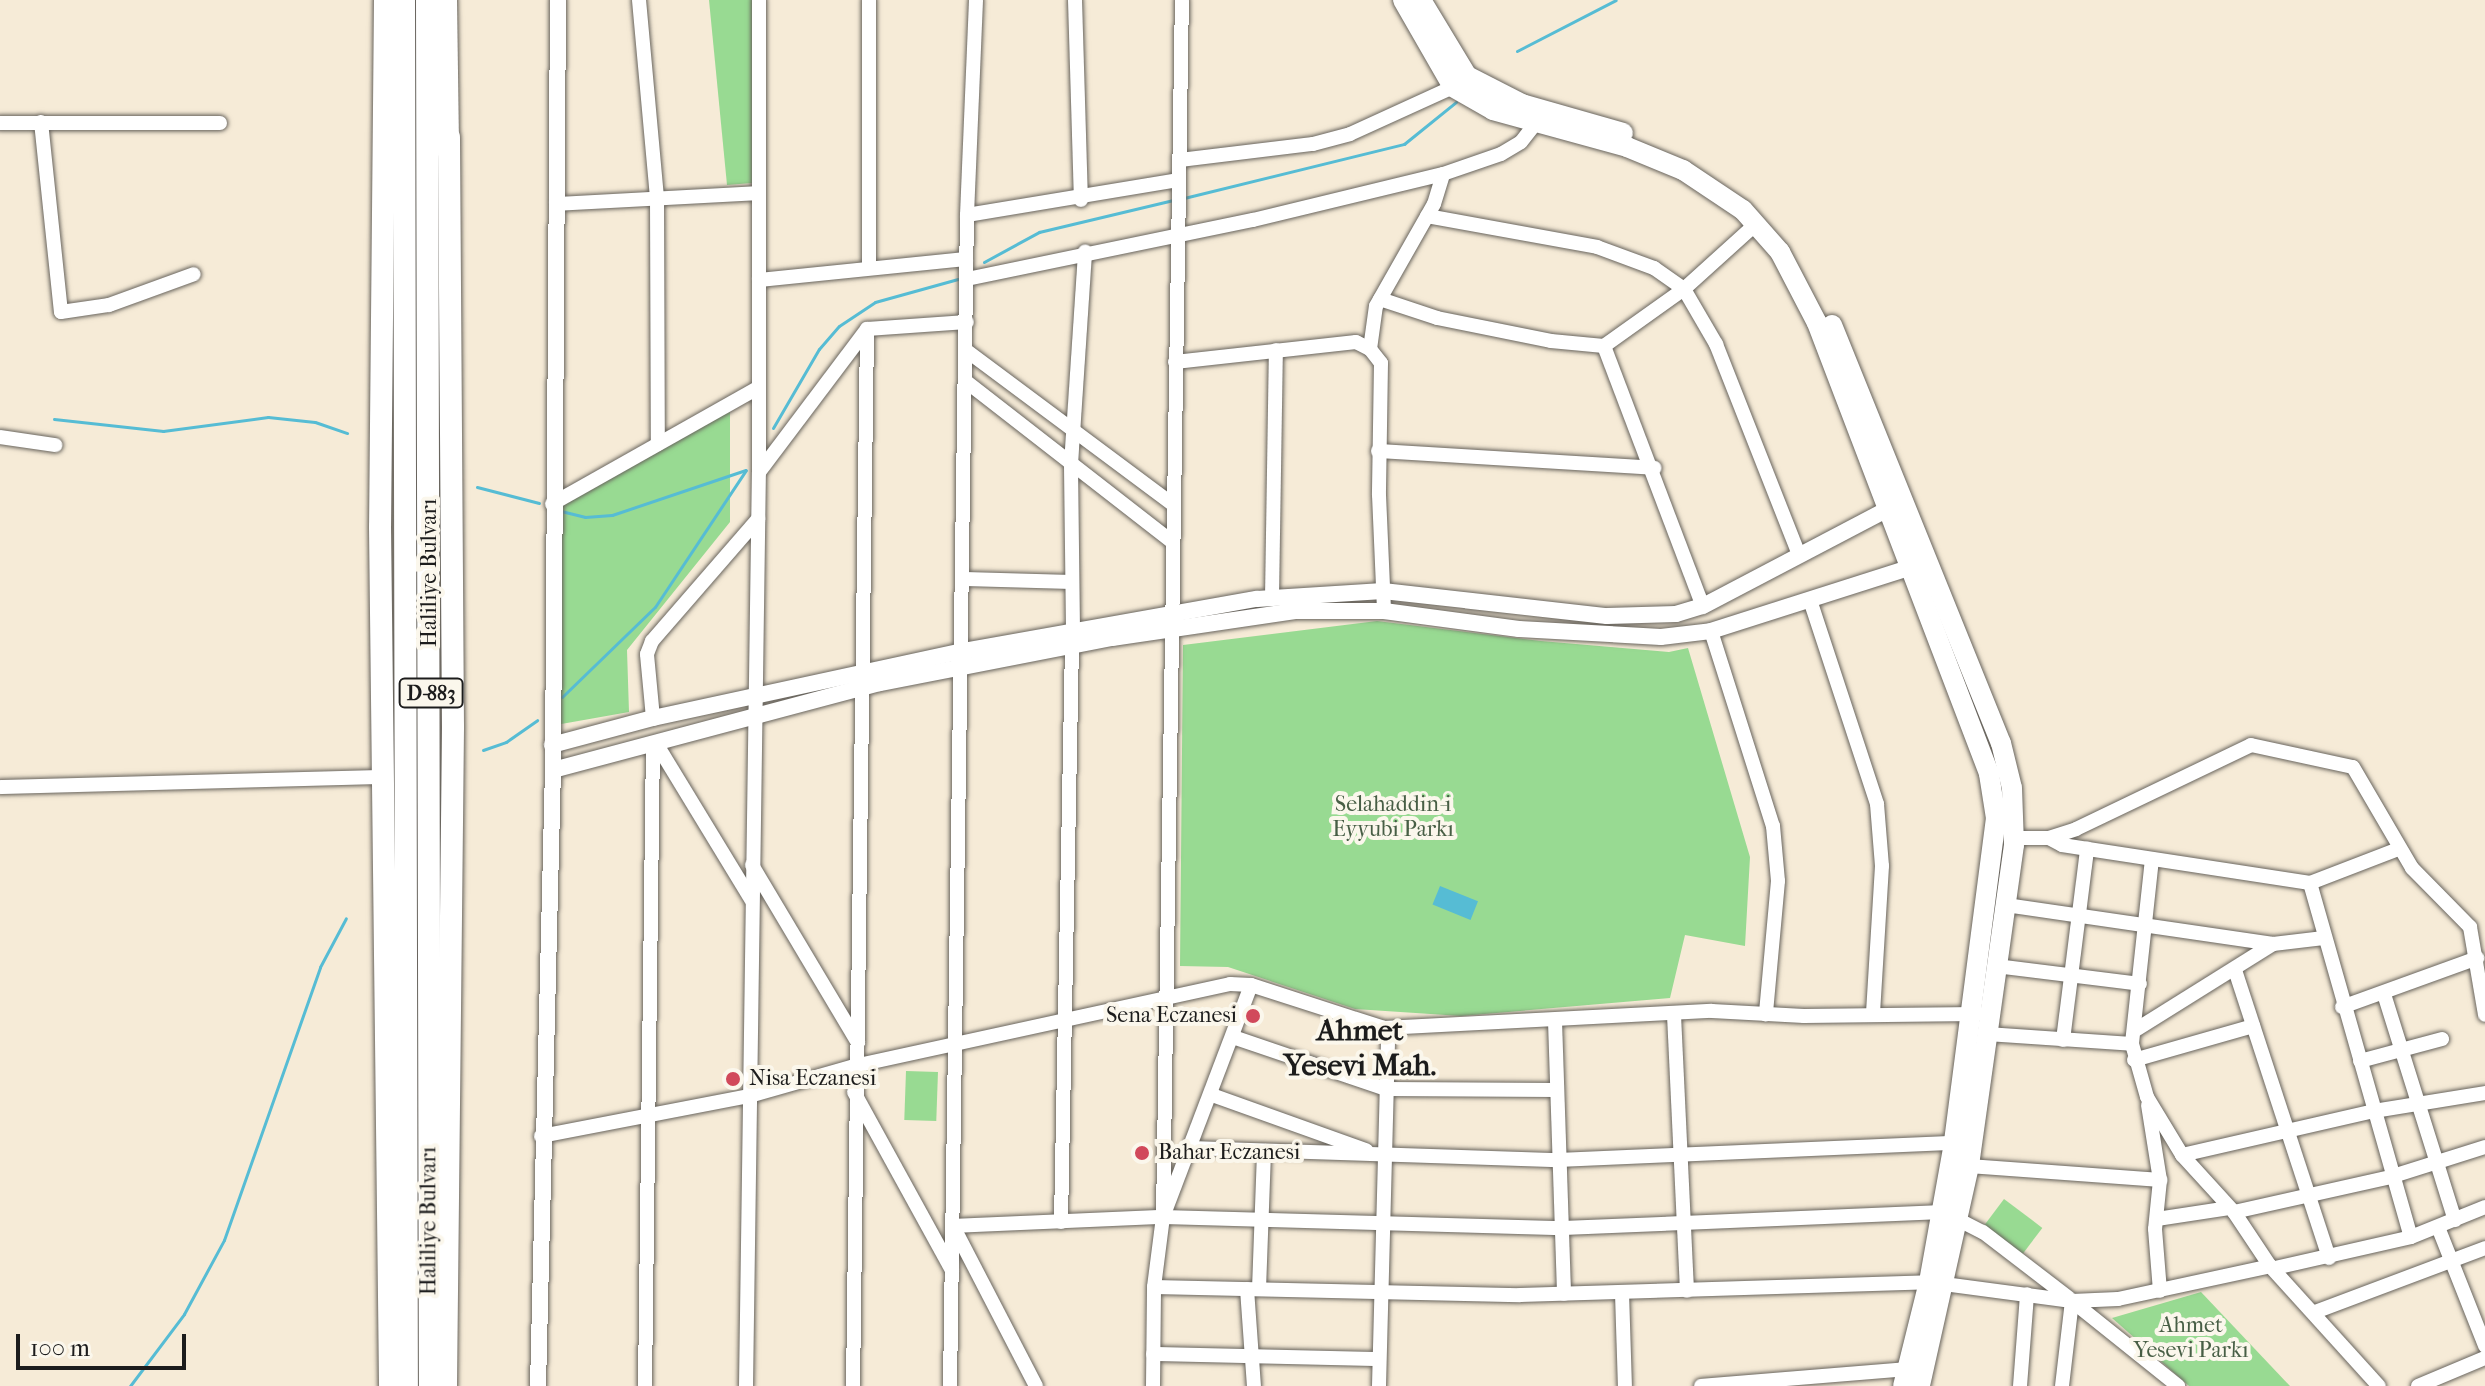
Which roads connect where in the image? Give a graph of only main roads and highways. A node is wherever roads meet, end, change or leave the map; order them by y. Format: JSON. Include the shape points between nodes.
{"nodes":[{"id":1,"x":385,"y":0,"type":"edge"},
{"id":2,"x":404,"y":0,"type":"edge"},
{"id":3,"x":427,"y":0,"type":"edge"},
{"id":4,"x":446,"y":0,"type":"edge"},
{"id":5,"x":1403,"y":0,"type":"edge"},
{"id":6,"x":1421,"y":0,"type":"edge"},
{"id":7,"x":449,"y":137,"type":"junction"},
{"id":8,"x":385,"y":210,"type":"junction"},
{"id":9,"x":405,"y":386,"type":"junction"},
{"id":10,"x":430,"y":391,"type":"junction"},
{"id":11,"x":432,"y":769,"type":"junction"},
{"id":12,"x":406,"y":771,"type":"junction"},
{"id":13,"x":447,"y":1001,"type":"junction"},
{"id":14,"x":387,"y":1017,"type":"junction"},
{"id":15,"x":1983,"y":1020,"type":"junction"},
{"id":16,"x":1950,"y":1216,"type":"junction"},
{"id":17,"x":1936,"y":1283,"type":"junction"},
{"id":18,"x":1905,"y":1377,"type":"edge"},
{"id":19,"x":390,"y":1386,"type":"edge"},
{"id":20,"x":407,"y":1386,"type":"edge"},
{"id":21,"x":430,"y":1386,"type":"edge"},
{"id":22,"x":446,"y":1386,"type":"edge"},
{"id":23,"x":1920,"y":1386,"type":"edge"}],
"edges":[{"from":1,"to":8,"type":"highway"},
{"from":2,"to":9,"type":"highway","name":"Haliliye Bulvarı","number":"D-883"},
{"from":3,"to":10,"type":"highway","name":"Haliliye Bulvarı","number":"D-883"},
{"from":4,"to":7,"type":"highway"},
{"from":5,"to":15,"type":"main road","via":[[1453,87],[1483,105],[1535,124],[1660,158],[1706,183],[1757,223],[1808,300],[1989,774],[1996,818]]},
{"from":6,"to":15,"type":"main road","via":[[1467,76],[1522,104],[1645,139],[1685,158],[1746,197],[1795,251],[1826,311],[2001,743],[2012,788],[2014,838]]},
{"from":7,"to":10,"type":"highway"},
{"from":7,"to":13,"type":"highway","via":[[453,727]]},
{"from":8,"to":9,"type":"highway"},
{"from":8,"to":14,"type":"highway","via":[[382,777]]},
{"from":9,"to":12,"type":"highway","name":"Haliliye Bulvarı","number":"D-883"},
{"from":10,"to":11,"type":"highway","name":"Haliliye Bulvarı","number":"D-883"},
{"from":11,"to":13,"type":"highway"},
{"from":11,"to":21,"type":"highway","name":"Haliliye Bulvarı","number":"D-883"},
{"from":12,"to":14,"type":"highway"},
{"from":12,"to":20,"type":"highway","name":"Haliliye Bulvarı","number":"D-883"},
{"from":13,"to":22,"type":"highway"},
{"from":14,"to":19,"type":"highway"},
{"from":15,"to":16,"type":"main road","via":[[1954,1143]]},
{"from":15,"to":16,"type":"main road","via":[[1969,1166]]},
{"from":16,"to":17,"type":"main road"},
{"from":17,"to":18,"type":"main road"},
{"from":17,"to":23,"type":"main road"}]}
